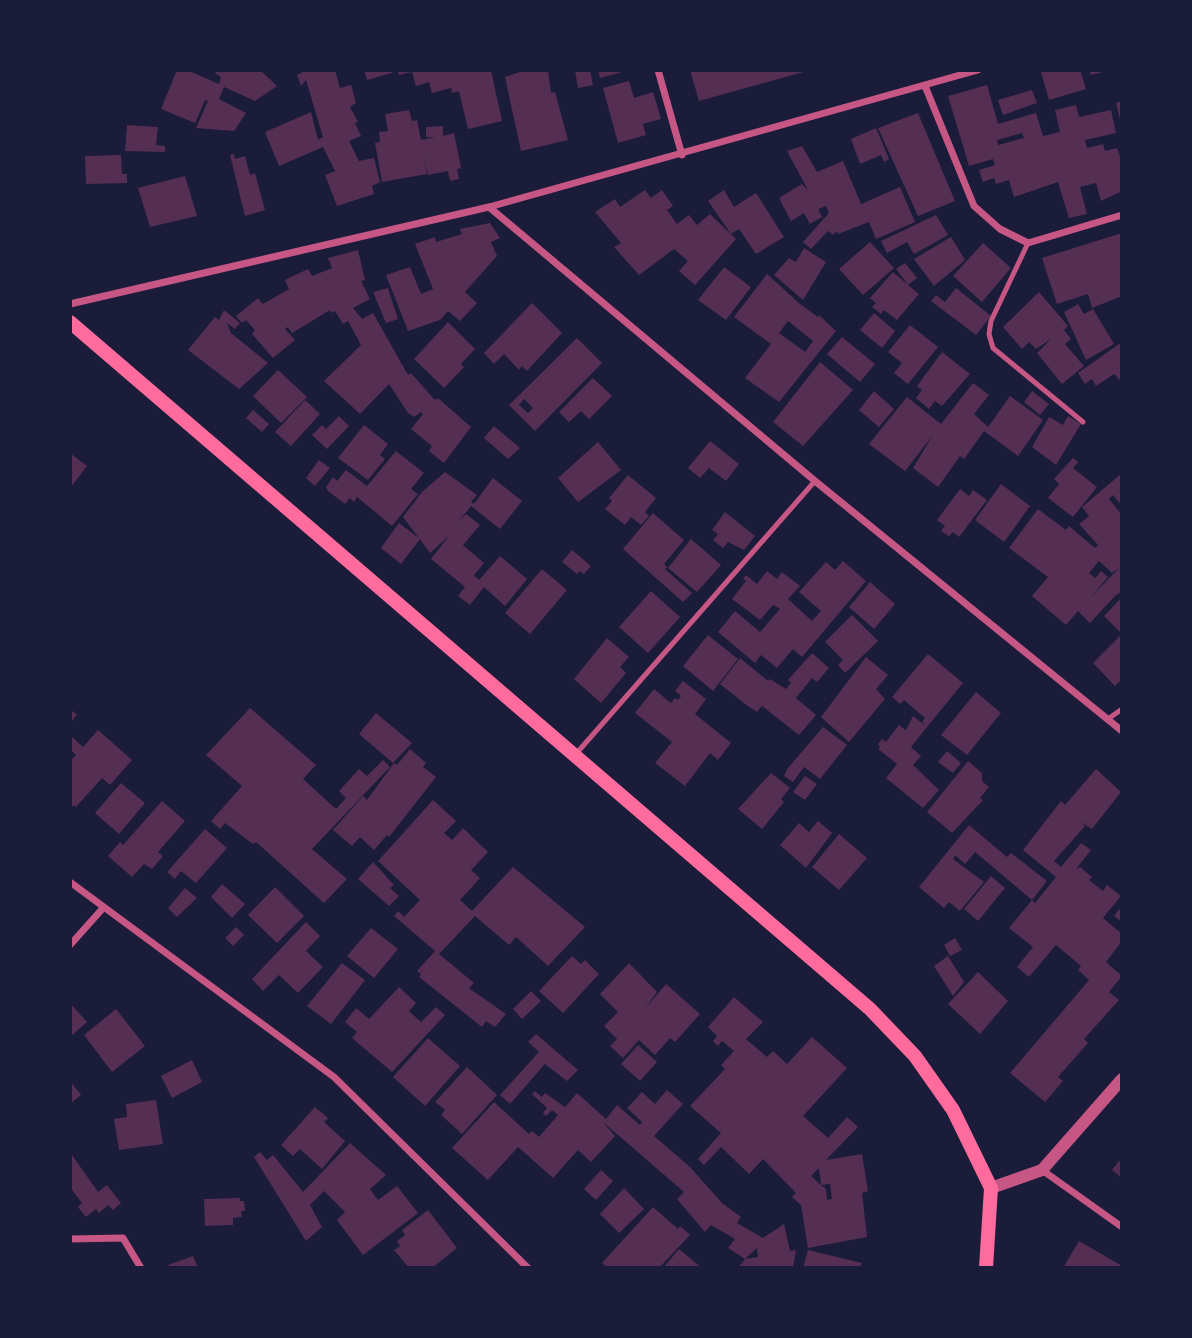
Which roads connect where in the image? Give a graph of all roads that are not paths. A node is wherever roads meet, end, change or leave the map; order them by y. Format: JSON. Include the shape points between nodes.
{"nodes":[{"id":1,"x":658,"y":70,"type":"edge"},
{"id":2,"x":978,"y":70,"type":"edge"},
{"id":3,"x":925,"y":86,"type":"junction"},
{"id":4,"x":682,"y":155,"type":"junction"},
{"id":5,"x":489,"y":208,"type":"junction"},
{"id":6,"x":1122,"y":215,"type":"edge"},
{"id":7,"x":1028,"y":243,"type":"junction"},
{"id":8,"x":70,"y":304,"type":"edge"},
{"id":9,"x":70,"y":322,"type":"edge"},
{"id":10,"x":1083,"y":422,"type":"dead end"},
{"id":11,"x":815,"y":481,"type":"junction"},
{"id":12,"x":1122,"y":709,"type":"edge"},
{"id":13,"x":1108,"y":719,"type":"junction"},
{"id":14,"x":1122,"y":731,"type":"edge"},
{"id":15,"x":574,"y":755,"type":"junction"},
{"id":16,"x":70,"y":882,"type":"edge"},
{"id":17,"x":104,"y":907,"type":"junction"},
{"id":18,"x":70,"y":945,"type":"edge"},
{"id":19,"x":1122,"y":1079,"type":"edge"},
{"id":20,"x":1042,"y":1170,"type":"junction"},
{"id":21,"x":990,"y":1188,"type":"junction"},
{"id":22,"x":1122,"y":1227,"type":"edge"},
{"id":23,"x":70,"y":1239,"type":"edge"},
{"id":24,"x":141,"y":1268,"type":"edge"},
{"id":25,"x":528,"y":1268,"type":"edge"},
{"id":26,"x":986,"y":1268,"type":"edge"}],
"edges":[{"from":1,"to":4,"type":"street"},
{"from":2,"to":3,"type":"street"},
{"from":3,"to":4,"type":"street"},
{"from":3,"to":7,"type":"street","via":[[974,206],[1000,229]]},
{"from":4,"to":5,"type":"street"},
{"from":5,"to":8,"type":"street"},
{"from":5,"to":11,"type":"street"},
{"from":6,"to":7,"type":"street"},
{"from":7,"to":10,"type":"lane","via":[[991,321],[993,348]]},
{"from":9,"to":15,"type":"main road"},
{"from":11,"to":13,"type":"street"},
{"from":11,"to":15,"type":"lane"},
{"from":12,"to":13,"type":"lane"},
{"from":13,"to":14,"type":"street"},
{"from":15,"to":21,"type":"main road","via":[[870,1009],[915,1056],[953,1110]]},
{"from":16,"to":17,"type":"street"},
{"from":17,"to":18,"type":"street"},
{"from":17,"to":25,"type":"street","via":[[334,1077]]},
{"from":19,"to":20,"type":"street"},
{"from":20,"to":21,"type":"street"},
{"from":20,"to":22,"type":"street"},
{"from":21,"to":26,"type":"main road"},
{"from":23,"to":24,"type":"street","via":[[123,1238]]}]}
